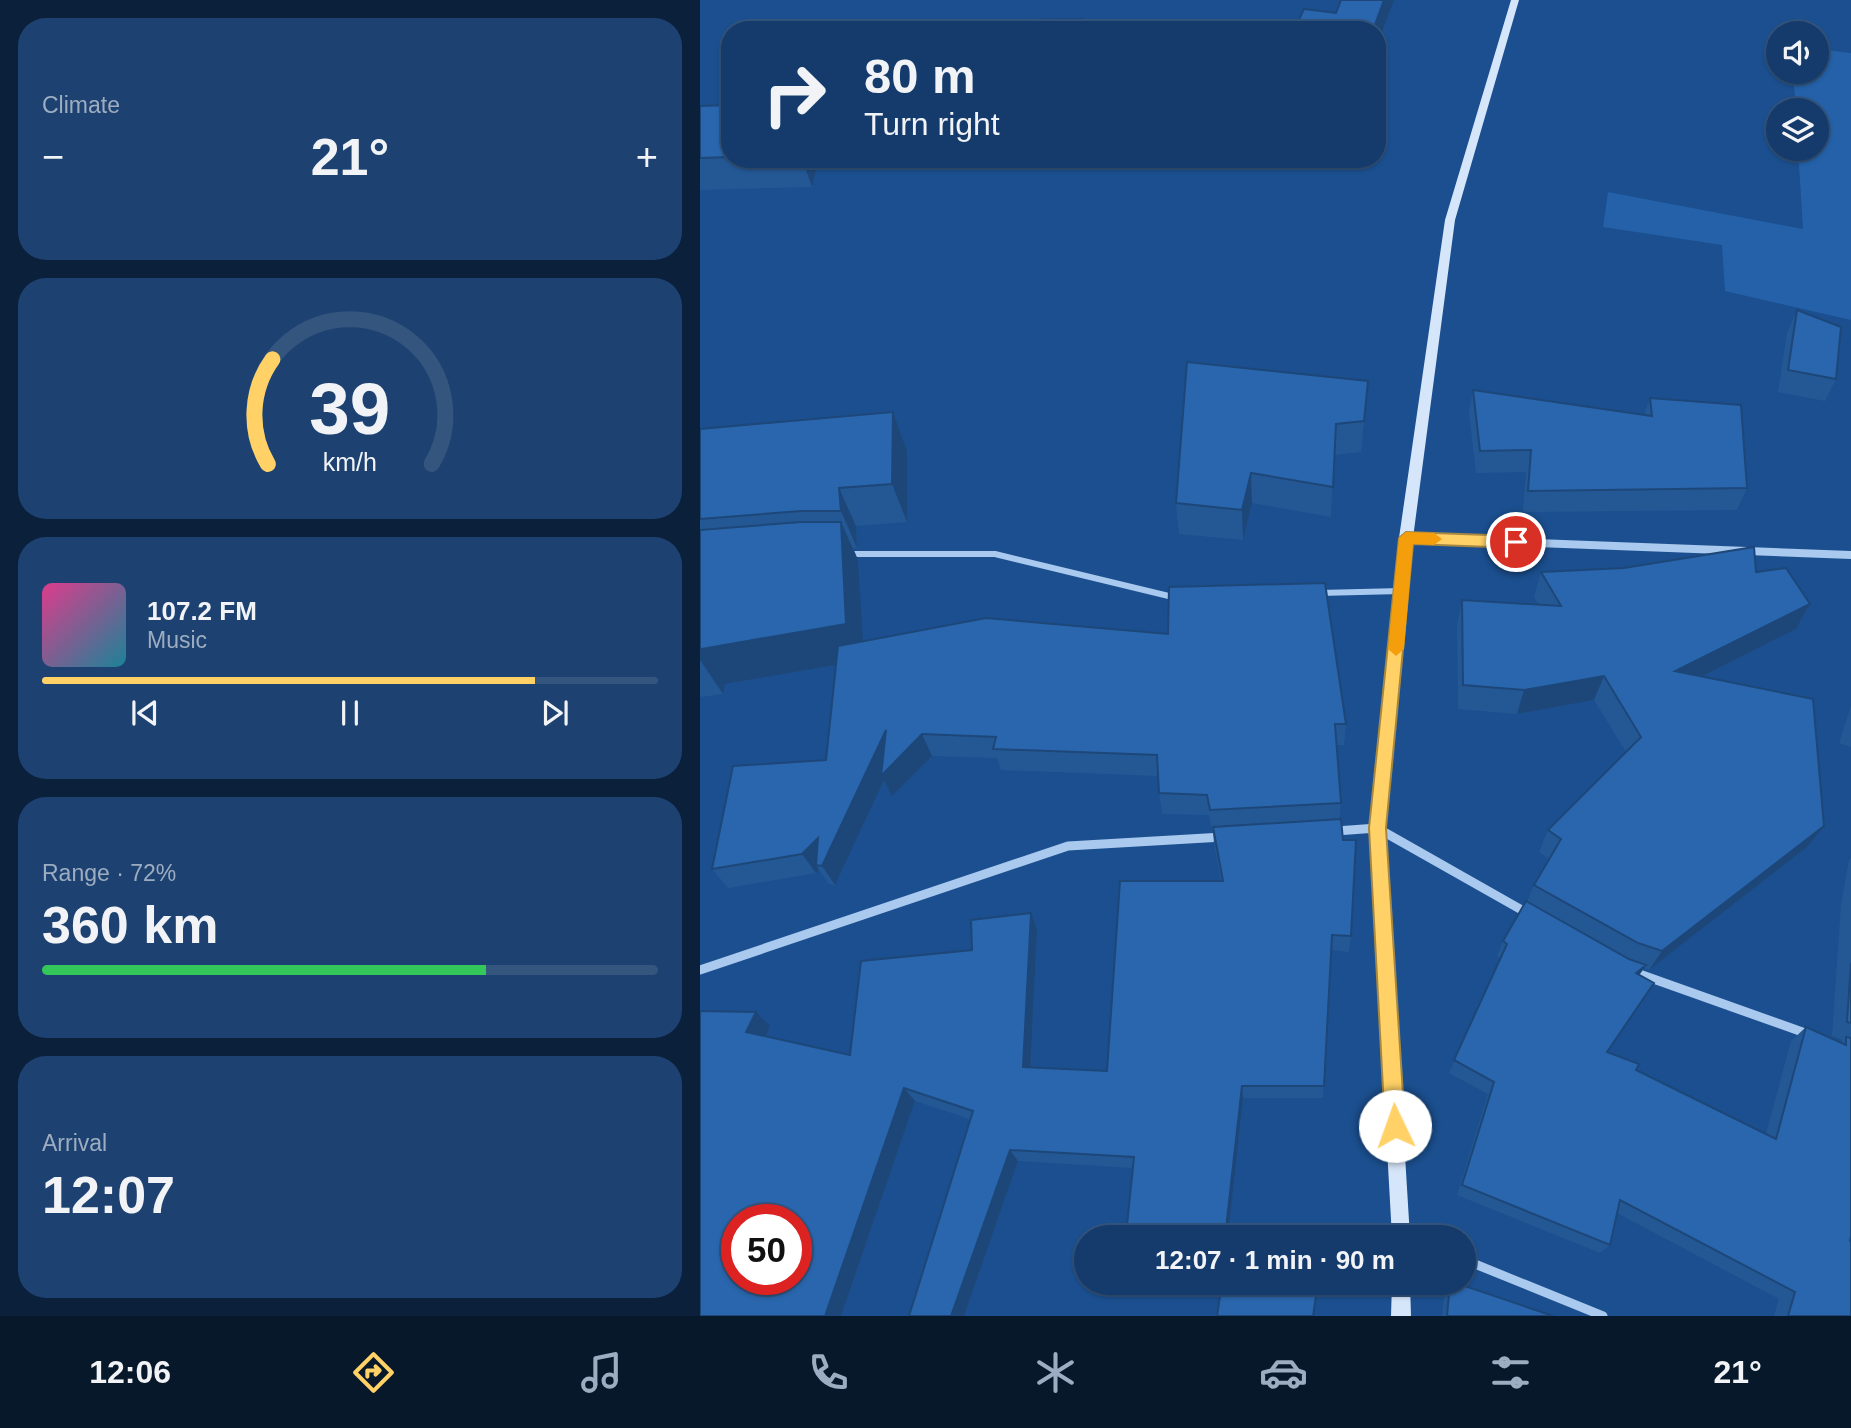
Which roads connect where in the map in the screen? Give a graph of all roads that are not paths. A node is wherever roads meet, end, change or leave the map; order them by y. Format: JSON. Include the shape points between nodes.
{"nodes":[{"id":1,"x":1515,"y":0,"type":"edge"},
{"id":2,"x":1406,"y":538,"type":"junction"},
{"id":3,"x":833,"y":554,"type":"edge"},
{"id":4,"x":1851,"y":555,"type":"edge"},
{"id":5,"x":1402,"y":590,"type":"junction"},
{"id":6,"x":1307,"y":594,"type":"edge"},
{"id":7,"x":1185,"y":598,"type":"edge"},
{"id":8,"x":1377,"y":828,"type":"junction"},
{"id":9,"x":1323,"y":832,"type":"edge"},
{"id":10,"x":1229,"y":837,"type":"edge"},
{"id":11,"x":1541,"y":921,"type":"edge"},
{"id":12,"x":1623,"y":968,"type":"edge"},
{"id":13,"x":700,"y":970,"type":"edge"},
{"id":14,"x":1813,"y":1036,"type":"edge"},
{"id":15,"x":1403,"y":1225,"type":"edge"},
{"id":16,"x":1476,"y":1264,"type":"edge"},
{"id":17,"x":1401,"y":1295,"type":"edge"},
{"id":18,"x":1401,"y":1316,"type":"edge"},
{"id":19,"x":1603,"y":1316,"type":"edge"}],
"edges":[{"from":1,"to":2,"type":"main road","via":[[1450,220]]},
{"from":2,"to":4,"type":"street"},
{"from":2,"to":5,"type":"main road"},
{"from":3,"to":7,"type":"street","via":[[995,554]]},
{"from":5,"to":6,"type":"street"},
{"from":5,"to":8,"type":"main road"},
{"from":8,"to":9,"type":"street"},
{"from":8,"to":11,"type":"street"},
{"from":8,"to":15,"type":"main road"},
{"from":10,"to":13,"type":"street","via":[[1068,846]]},
{"from":12,"to":14,"type":"street"},
{"from":16,"to":19,"type":"street"},
{"from":17,"to":18,"type":"main road"}]}
